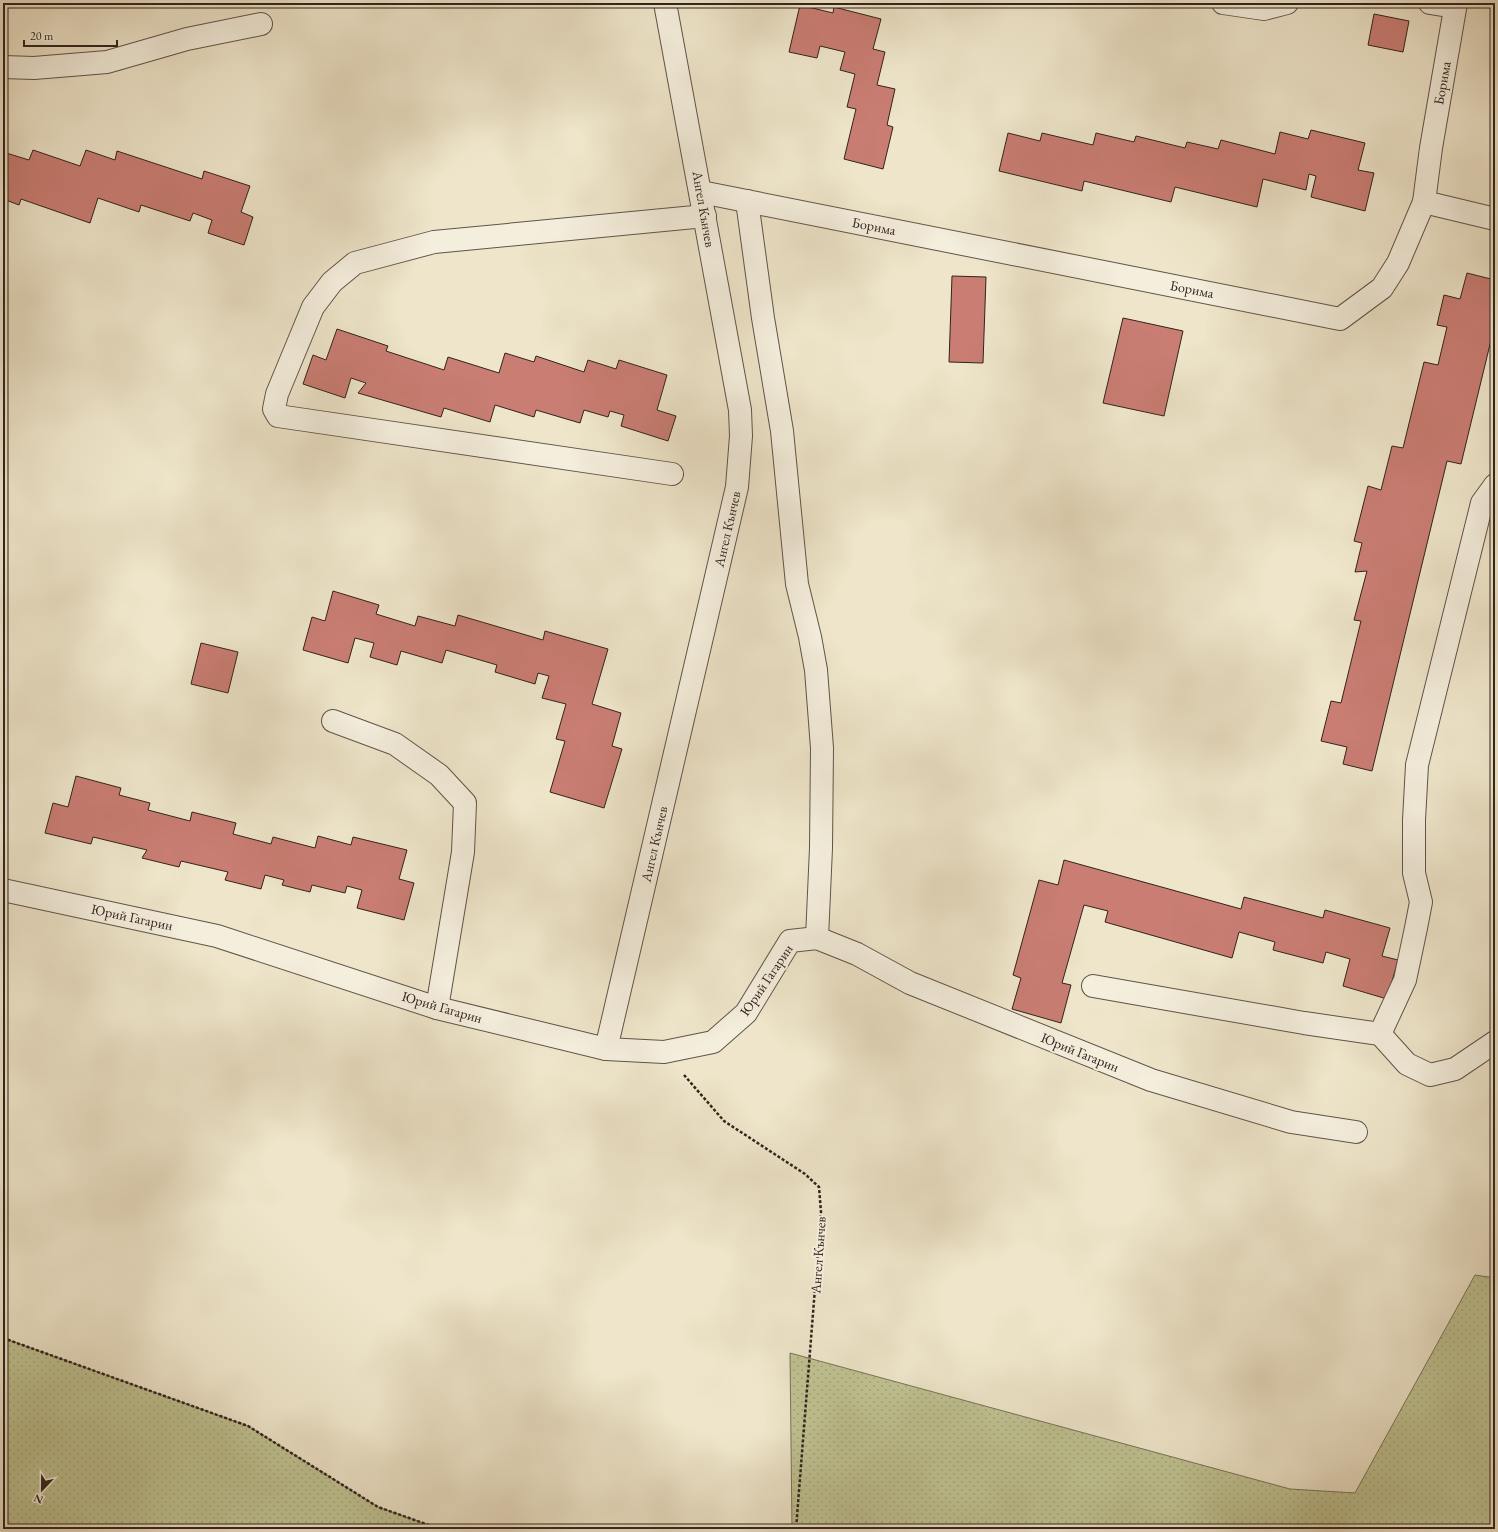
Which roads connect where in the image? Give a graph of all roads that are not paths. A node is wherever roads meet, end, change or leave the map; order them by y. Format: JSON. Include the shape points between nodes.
{"nodes":[{"id":1,"x":665,"y":3,"type":"edge"},
{"id":2,"x":1223,"y":3,"type":"edge"},
{"id":3,"x":1287,"y":3,"type":"edge"},
{"id":4,"x":1430,"y":3,"type":"edge"},
{"id":5,"x":1456,"y":5,"type":"edge"},
{"id":6,"x":262,"y":24,"type":"dead end"},
{"id":7,"x":3,"y":67,"type":"edge"},
{"id":8,"x":701,"y":192,"type":"junction"},
{"id":9,"x":747,"y":202,"type":"junction"},
{"id":10,"x":1424,"y":202,"type":"junction"},
{"id":11,"x":705,"y":216,"type":"junction"},
{"id":12,"x":1495,"y":219,"type":"edge"},
{"id":13,"x":672,"y":474,"type":"dead end"},
{"id":14,"x":1495,"y":485,"type":"edge"},
{"id":15,"x":333,"y":721,"type":"dead end"},
{"id":16,"x":3,"y":890,"type":"edge"},
{"id":17,"x":817,"y":938,"type":"junction"},
{"id":18,"x":1093,"y":986,"type":"dead end"},
{"id":19,"x":437,"y":1008,"type":"junction"},
{"id":20,"x":1380,"y":1034,"type":"junction"},
{"id":21,"x":1495,"y":1042,"type":"edge"},
{"id":22,"x":606,"y":1049,"type":"junction"},
{"id":23,"x":1356,"y":1132,"type":"dead end"}],
"edges":[{"from":1,"to":8,"type":"street","name":"Ангел Кънчев"},
{"from":2,"to":3,"type":"street","via":[[1264,9]]},
{"from":4,"to":5,"type":"street"},
{"from":5,"to":10,"type":"street","name":"Борима"},
{"from":6,"to":7,"type":"street","via":[[187,39],[107,62],[34,68]]},
{"from":8,"to":9,"type":"street","name":"Борима"},
{"from":8,"to":11,"type":"street","name":"Ангел Кънчев"},
{"from":9,"to":10,"type":"street","name":"Борима","via":[[1340,318],[1382,288],[1398,263]]},
{"from":9,"to":17,"type":"street","via":[[782,431],[797,584],[816,670],[822,748]]},
{"from":10,"to":12,"type":"street"},
{"from":11,"to":13,"type":"street","via":[[434,242],[355,263],[332,282],[313,307],[277,394],[274,409],[278,416]]},
{"from":11,"to":22,"type":"street","name":"Ангел Кънчев","via":[[740,410],[741,436],[737,487]]},
{"from":14,"to":20,"type":"street","via":[[1482,503],[1417,765],[1414,873],[1421,902],[1405,980]]},
{"from":15,"to":19,"type":"street","via":[[394,744],[439,775],[465,803],[463,852]]},
{"from":16,"to":19,"type":"street","name":"Юрий Гагарин","via":[[217,936]]},
{"from":17,"to":22,"type":"street","name":"Юрий Гагарин","via":[[790,941],[746,1014],[713,1042],[664,1052]]},
{"from":17,"to":23,"type":"street","name":"Юрий Гагарин","via":[[857,954],[910,983],[1151,1080],[1291,1122]]},
{"from":18,"to":20,"type":"street"},
{"from":19,"to":22,"type":"street","name":"Юрий Гагарин"},
{"from":20,"to":21,"type":"street","via":[[1406,1064],[1430,1075],[1455,1069]]}]}
